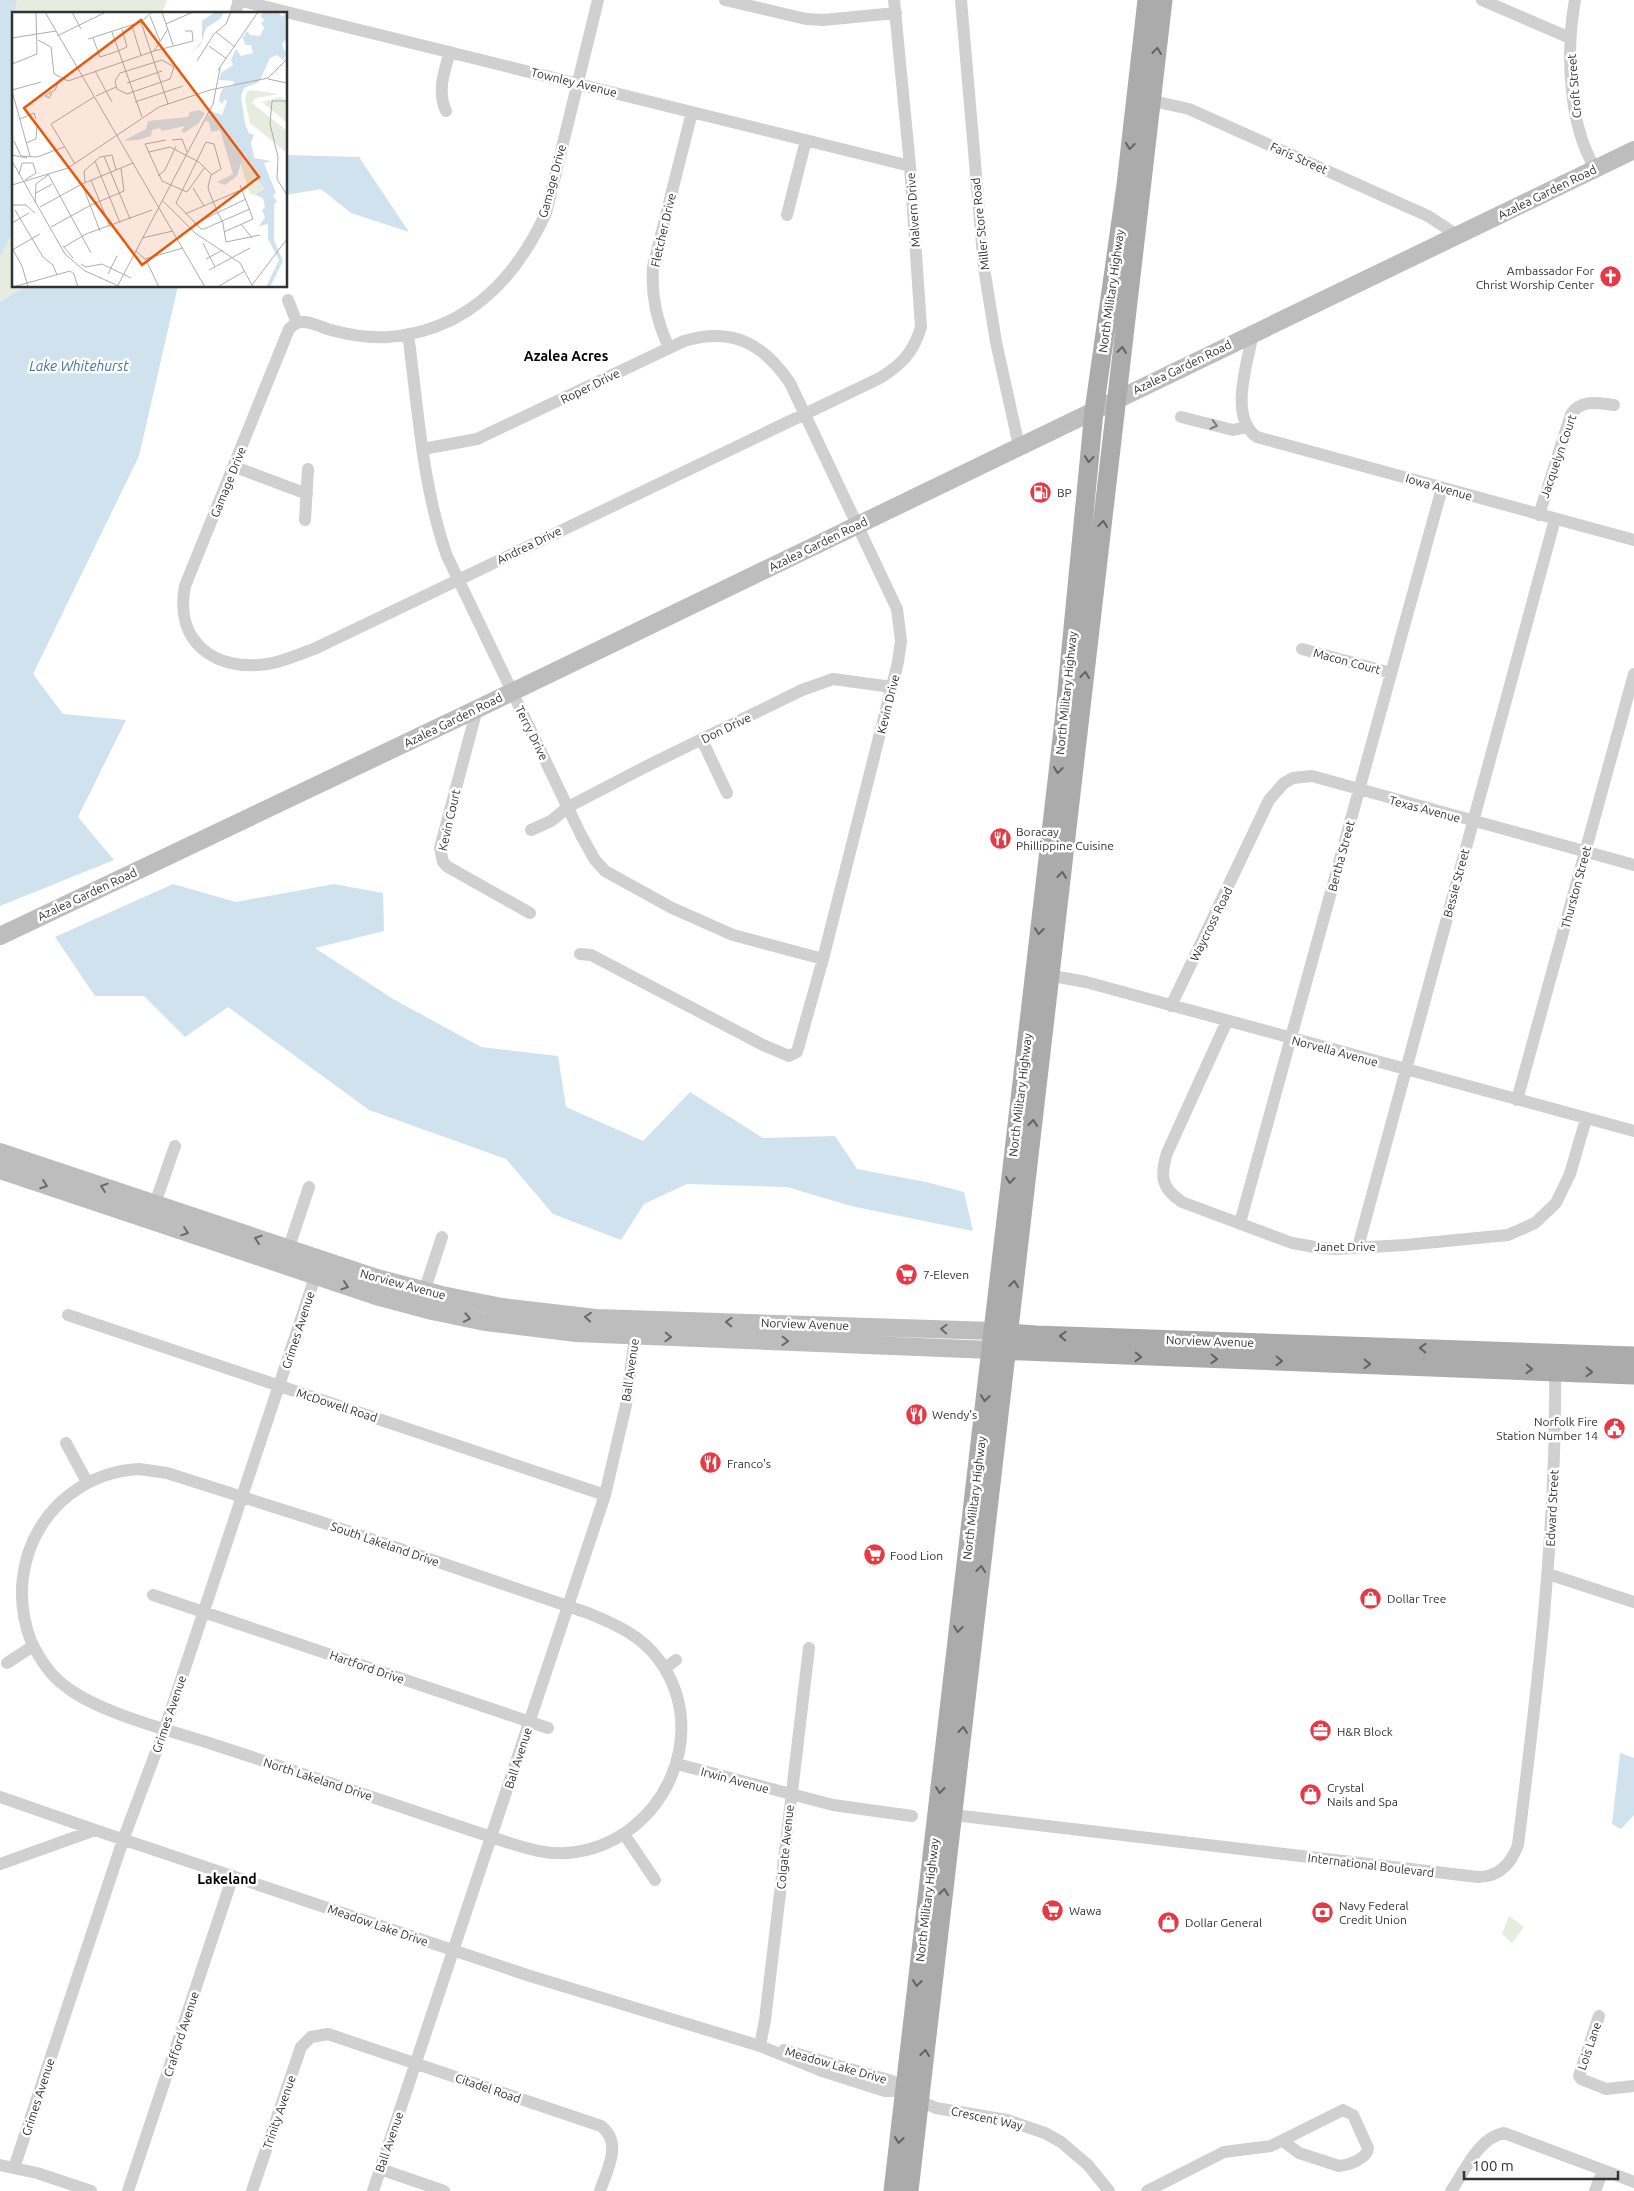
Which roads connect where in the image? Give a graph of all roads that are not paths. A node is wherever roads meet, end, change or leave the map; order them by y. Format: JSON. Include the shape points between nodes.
{"nodes":[{"id":1,"x":238,"y":0,"type":"edge"},
{"id":2,"x":598,"y":0,"type":"edge"},
{"id":3,"x":725,"y":0,"type":"edge"},
{"id":4,"x":894,"y":0,"type":"edge"},
{"id":5,"x":961,"y":0,"type":"edge"},
{"id":6,"x":1147,"y":0,"type":"edge"},
{"id":7,"x":1163,"y":0,"type":"edge"},
{"id":8,"x":1482,"y":0,"type":"edge"},
{"id":9,"x":1575,"y":0,"type":"edge"},
{"id":10,"x":287,"y":12,"type":"edge"},
{"id":11,"x":288,"y":12,"type":"edge"},
{"id":12,"x":896,"y":13,"type":"junction"},
{"id":13,"x":1570,"y":38,"type":"junction"},
{"id":14,"x":450,"y":52,"type":"junction"},
{"id":15,"x":577,"y":83,"type":"junction"},
{"id":16,"x":1143,"y":99,"type":"junction"},
{"id":17,"x":446,"y":111,"type":"dead end"},
{"id":18,"x":692,"y":112,"type":"junction"},
{"id":19,"x":806,"y":140,"type":"junction"},
{"id":20,"x":1634,"y":150,"type":"edge"},
{"id":21,"x":910,"y":166,"type":"junction"},
{"id":22,"x":1595,"y":168,"type":"junction"},
{"id":23,"x":787,"y":215,"type":"dead end"},
{"id":24,"x":1457,"y":236,"type":"junction"},
{"id":25,"x":288,"y":300,"type":"dead end"},
{"id":26,"x":297,"y":323,"type":"junction"},
{"id":27,"x":1254,"y":333,"type":"junction"},
{"id":28,"x":408,"y":334,"type":"junction"},
{"id":29,"x":756,"y":347,"type":"joint"},
{"id":30,"x":669,"y":348,"type":"junction"},
{"id":31,"x":858,"y":388,"type":"joint"},
{"id":32,"x":1117,"y":399,"type":"junction"},
{"id":33,"x":1614,"y":405,"type":"dead end"},
{"id":34,"x":1094,"y":411,"type":"junction"},
{"id":35,"x":804,"y":414,"type":"junction"},
{"id":36,"x":1181,"y":417,"type":"dead end"},
{"id":37,"x":1247,"y":427,"type":"junction"},
{"id":38,"x":1019,"y":446,"type":"junction"},
{"id":39,"x":423,"y":449,"type":"junction"},
{"id":40,"x":235,"y":467,"type":"junction"},
{"id":41,"x":308,"y":469,"type":"dead end"},
{"id":42,"x":1442,"y":488,"type":"junction"},
{"id":43,"x":306,"y":494,"type":"junction"},
{"id":44,"x":1539,"y":515,"type":"junction"},
{"id":45,"x":1555,"y":519,"type":"junction"},
{"id":46,"x":305,"y":520,"type":"dead end"},
{"id":47,"x":858,"y":525,"type":"junction"},
{"id":48,"x":1634,"y":540,"type":"edge"},
{"id":49,"x":458,"y":579,"type":"junction"},
{"id":50,"x":197,"y":645,"type":"joint"},
{"id":51,"x":1302,"y":649,"type":"dead end"},
{"id":52,"x":1391,"y":673,"type":"junction"},
{"id":53,"x":1634,"y":674,"type":"edge"},
{"id":54,"x":892,"y":687,"type":"junction"},
{"id":55,"x":512,"y":691,"type":"junction"},
{"id":56,"x":477,"y":709,"type":"junction"},
{"id":57,"x":702,"y":740,"type":"junction"},
{"id":58,"x":1359,"y":791,"type":"junction"},
{"id":59,"x":727,"y":793,"type":"dead end"},
{"id":60,"x":568,"y":807,"type":"junction"},
{"id":61,"x":1473,"y":822,"type":"junction"},
{"id":62,"x":532,"y":830,"type":"dead end"},
{"id":63,"x":1250,"y":842,"type":"joint"},
{"id":64,"x":1585,"y":852,"type":"junction"},
{"id":65,"x":1634,"y":865,"type":"edge"},
{"id":66,"x":530,"y":913,"type":"dead end"},
{"id":67,"x":0,"y":936,"type":"edge"},
{"id":68,"x":580,"y":954,"type":"dead end"},
{"id":69,"x":823,"y":958,"type":"junction"},
{"id":70,"x":1042,"y":975,"type":"junction"},
{"id":71,"x":1172,"y":1006,"type":"junction"},
{"id":72,"x":1227,"y":1021,"type":"junction"},
{"id":73,"x":1291,"y":1039,"type":"junction"},
{"id":74,"x":1406,"y":1070,"type":"junction"},
{"id":75,"x":1517,"y":1100,"type":"junction"},
{"id":76,"x":1586,"y":1119,"type":"junction"},
{"id":77,"x":1633,"y":1127,"type":"edge"},
{"id":78,"x":175,"y":1146,"type":"dead end"},
{"id":79,"x":0,"y":1152,"type":"edge"},
{"id":80,"x":0,"y":1170,"type":"edge"},
{"id":81,"x":309,"y":1187,"type":"dead end"},
{"id":82,"x":152,"y":1212,"type":"junction"},
{"id":83,"x":1240,"y":1223,"type":"junction"},
{"id":84,"x":442,"y":1236,"type":"dead end"},
{"id":85,"x":1358,"y":1247,"type":"junction"},
{"id":86,"x":285,"y":1257,"type":"junction"},
{"id":87,"x":318,"y":1268,"type":"junction"},
{"id":88,"x":422,"y":1299,"type":"junction"},
{"id":89,"x":68,"y":1315,"type":"dead end"},
{"id":90,"x":636,"y":1328,"type":"junction"},
{"id":91,"x":1000,"y":1341,"type":"junction"},
{"id":92,"x":1634,"y":1356,"type":"edge"},
{"id":93,"x":1555,"y":1361,"type":"junction"},
{"id":94,"x":1634,"y":1375,"type":"edge"},
{"id":95,"x":279,"y":1386,"type":"junction"},
{"id":96,"x":66,"y":1443,"type":"dead end"},
{"id":97,"x":87,"y":1482,"type":"junction"},
{"id":98,"x":605,"y":1494,"type":"junction"},
{"id":99,"x":242,"y":1497,"type":"junction"},
{"id":100,"x":1548,"y":1574,"type":"junction"},
{"id":101,"x":19,"y":1582,"type":"joint"},
{"id":102,"x":153,"y":1594,"type":"dead end"},
{"id":103,"x":1634,"y":1602,"type":"edge"},
{"id":104,"x":569,"y":1607,"type":"junction"},
{"id":105,"x":204,"y":1612,"type":"junction"},
{"id":106,"x":33,"y":1646,"type":"junction"},
{"id":107,"x":809,"y":1648,"type":"dead end"},
{"id":108,"x":676,"y":1660,"type":"dead end"},
{"id":109,"x":7,"y":1663,"type":"dead end"},
{"id":110,"x":665,"y":1668,"type":"junction"},
{"id":111,"x":530,"y":1722,"type":"junction"},
{"id":112,"x":165,"y":1728,"type":"junction"},
{"id":113,"x":548,"y":1728,"type":"dead end"},
{"id":114,"x":677,"y":1764,"type":"junction"},
{"id":115,"x":791,"y":1796,"type":"junction"},
{"id":116,"x":0,"y":1797,"type":"edge"},
{"id":117,"x":945,"y":1814,"type":"junction"},
{"id":118,"x":912,"y":1816,"type":"dead end"},
{"id":119,"x":95,"y":1830,"type":"junction"},
{"id":120,"x":624,"y":1834,"type":"junction"},
{"id":121,"x":491,"y":1837,"type":"junction"},
{"id":122,"x":123,"y":1840,"type":"junction"},
{"id":123,"x":0,"y":1864,"type":"edge"},
{"id":124,"x":233,"y":1876,"type":"junction"},
{"id":125,"x":655,"y":1880,"type":"dead end"},
{"id":126,"x":453,"y":1950,"type":"junction"},
{"id":127,"x":1599,"y":2016,"type":"dead end"},
{"id":128,"x":311,"y":2037,"type":"joint"},
{"id":129,"x":760,"y":2046,"type":"junction"},
{"id":130,"x":416,"y":2063,"type":"junction"},
{"id":131,"x":1634,"y":2086,"type":"edge"},
{"id":132,"x":912,"y":2096,"type":"junction"},
{"id":133,"x":1283,"y":2142,"type":"junction"},
{"id":134,"x":0,"y":2165,"type":"edge"},
{"id":135,"x":14,"y":2168,"type":"junction"},
{"id":136,"x":380,"y":2169,"type":"junction"},
{"id":137,"x":1602,"y":2170,"type":"junction"},
{"id":138,"x":1634,"y":2182,"type":"edge"},
{"id":139,"x":600,"y":2189,"type":"edge"},
{"id":140,"x":91,"y":2191,"type":"edge"},
{"id":141,"x":128,"y":2191,"type":"edge"},
{"id":142,"x":252,"y":2191,"type":"edge"},
{"id":143,"x":372,"y":2191,"type":"edge"},
{"id":144,"x":444,"y":2191,"type":"edge"},
{"id":145,"x":893,"y":2191,"type":"edge"},
{"id":146,"x":909,"y":2191,"type":"edge"},
{"id":147,"x":1109,"y":2191,"type":"edge"},
{"id":148,"x":1147,"y":2191,"type":"edge"},
{"id":149,"x":1451,"y":2191,"type":"edge"},
{"id":150,"x":1595,"y":2191,"type":"edge"}],
"edges":[{"from":1,"to":10,"type":"street","name":"Townley Avenue"},
{"from":2,"to":15,"type":"street","name":"Gamage Drive"},
{"from":3,"to":12,"type":"street","via":[[806,19]]},
{"from":4,"to":12,"type":"street","name":"Malvern Drive"},
{"from":5,"to":38,"type":"street","name":"Miller Store Road","via":[[984,268],[996,342]]},
{"from":6,"to":16,"type":"main road","name":"North Military Highway"},
{"from":16,"to":7,"type":"main road","name":"North Military Highway","one_way":true},
{"from":8,"to":13,"type":"street"},
{"from":9,"to":13,"type":"street","name":"Croft Street"},
{"from":11,"to":14,"type":"street","name":"Townley Avenue"},
{"from":12,"to":21,"type":"street","name":"Malvern Drive"},
{"from":13,"to":22,"type":"street","name":"Croft Street","via":[[1580,140]]},
{"from":14,"to":15,"type":"street","name":"Townley Avenue"},
{"from":14,"to":17,"type":"street","via":[[442,86]]},
{"from":15,"to":18,"type":"street","name":"Townley Avenue"},
{"from":15,"to":28,"type":"street","name":"Gamage Drive","via":[[546,213],[524,255],[495,290],[471,309],[443,323]]},
{"from":16,"to":24,"type":"street","name":"Faris Street","via":[[1189,109],[1428,216]]},
{"from":32,"to":16,"type":"main road","name":"North Military Highway","one_way":true},
{"from":16,"to":34,"type":"main road","name":"North Military Highway","one_way":true},
{"from":18,"to":19,"type":"street","name":"Townley Avenue"},
{"from":18,"to":30,"type":"street","name":"Fletcher Drive","via":[[653,267],[656,319]]},
{"from":19,"to":21,"type":"street","name":"Townley Avenue"},
{"from":19,"to":23,"type":"street"},
{"from":20,"to":22,"type":"main road","name":"Azalea Garden Road"},
{"from":21,"to":31,"type":"street","name":"Malvern Drive","via":[[921,327],[914,348],[897,367]]},
{"from":22,"to":24,"type":"main road","name":"Azalea Garden Road"},
{"from":24,"to":27,"type":"main road","name":"Azalea Garden Road"},
{"from":25,"to":26,"type":"street"},
{"from":26,"to":28,"type":"street","name":"Gamage Drive","via":[[303,321],[367,336]]},
{"from":26,"to":40,"type":"street","name":"Gamage Drive","via":[[289,329]]},
{"from":27,"to":32,"type":"main road","name":"Azalea Garden Road"},
{"from":27,"to":37,"type":"street","via":[[1241,405]]},
{"from":28,"to":39,"type":"street","name":"Terry Drive"},
{"from":29,"to":30,"type":"street","name":"Roper Drive","via":[[737,338],[707,336]]},
{"from":29,"to":35,"type":"street","name":"Kevin Drive","via":[[781,370]]},
{"from":30,"to":39,"type":"street","name":"Roper Drive","via":[[477,440]]},
{"from":31,"to":35,"type":"street","name":"Andrea Drive"},
{"from":32,"to":34,"type":"main road","name":"Azalea Garden Road"},
{"from":70,"to":32,"type":"main road","name":"North Military Highway","one_way":true},
{"from":33,"to":44,"type":"street","name":"Jacquelyn Court","via":[[1585,403],[1575,408]]},
{"from":34,"to":38,"type":"main road","name":"Azalea Garden Road"},
{"from":34,"to":70,"type":"main road","name":"North Military Highway","one_way":true},
{"from":35,"to":47,"type":"street","name":"Kevin Drive"},
{"from":35,"to":49,"type":"street","name":"Andrea Drive"},
{"from":36,"to":37,"type":"street","one_way":true,"via":[[1233,430]]},
{"from":37,"to":42,"type":"street","name":"Iowa Avenue","via":[[1257,437]]},
{"from":38,"to":47,"type":"main road","name":"Azalea Garden Road"},
{"from":39,"to":49,"type":"street","name":"Terry Drive","via":[[438,532]]},
{"from":40,"to":43,"type":"street"},
{"from":40,"to":50,"type":"street","name":"Gamage Drive","via":[[184,592],[184,619]]},
{"from":41,"to":43,"type":"street"},
{"from":42,"to":44,"type":"street","name":"Iowa Avenue"},
{"from":42,"to":52,"type":"street","name":"Bertha Street"},
{"from":43,"to":46,"type":"street"},
{"from":44,"to":45,"type":"street","name":"Iowa Avenue"},
{"from":45,"to":48,"type":"street","name":"Iowa Avenue"},
{"from":45,"to":61,"type":"street","name":"Bessie Street"},
{"from":47,"to":54,"type":"street","name":"Kevin Drive","via":[[896,609],[900,625],[901,641]]},
{"from":47,"to":55,"type":"main road","name":"Azalea Garden Road"},
{"from":49,"to":50,"type":"street","name":"Andrea Drive","via":[[314,649],[268,664],[245,666],[229,663]]},
{"from":49,"to":55,"type":"street","name":"Terry Drive"},
{"from":51,"to":52,"type":"street","name":"Macon Court"},
{"from":52,"to":58,"type":"street","name":"Bertha Street"},
{"from":53,"to":64,"type":"street","name":"Thurston Street"},
{"from":54,"to":57,"type":"street","name":"Don Drive","via":[[843,678],[828,680]]},
{"from":54,"to":69,"type":"street","name":"Kevin Drive"},
{"from":55,"to":56,"type":"main road","name":"Azalea Garden Road"},
{"from":55,"to":60,"type":"street","name":"Terry Drive"},
{"from":56,"to":66,"type":"street","name":"Kevin Court","via":[[440,855],[448,867]]},
{"from":56,"to":67,"type":"main road","name":"Azalea Garden Road"},
{"from":57,"to":59,"type":"street"},
{"from":57,"to":60,"type":"street","name":"Don Drive"},
{"from":58,"to":61,"type":"street","name":"Texas Avenue"},
{"from":58,"to":63,"type":"street","name":"Texas Avenue","via":[[1312,776],[1293,778],[1278,788],[1269,800]]},
{"from":58,"to":73,"type":"street","name":"Bertha Street"},
{"from":60,"to":62,"type":"street","name":"Don Drive","via":[[551,821]]},
{"from":60,"to":69,"type":"street","name":"Terry Drive","via":[[596,860],[616,878],[733,935]]},
{"from":61,"to":64,"type":"street","name":"Texas Avenue"},
{"from":61,"to":74,"type":"street","name":"Bessie Street"},
{"from":63,"to":71,"type":"street","name":"Waycross Road"},
{"from":64,"to":65,"type":"street","name":"Texas Avenue"},
{"from":64,"to":75,"type":"street","name":"Thurston Street"},
{"from":68,"to":69,"type":"street","name":"Kevin Drive","via":[[591,955],[788,1056],[797,1052]]},
{"from":70,"to":71,"type":"street","name":"Norvella Avenue","via":[[1086,982]]},
{"from":70,"to":91,"type":"main road","name":"North Military Highway"},
{"from":71,"to":72,"type":"street","name":"Norvella Avenue"},
{"from":72,"to":73,"type":"street","name":"Norvella Avenue"},
{"from":72,"to":83,"type":"street","name":"Janet Drive","via":[[1168,1152],[1162,1173],[1167,1189],[1182,1202]]},
{"from":73,"to":74,"type":"street","name":"Norvella Avenue"},
{"from":73,"to":83,"type":"street","name":"Bertha Street"},
{"from":74,"to":75,"type":"street","name":"Norvella Avenue"},
{"from":74,"to":85,"type":"street","name":"Bessie Street"},
{"from":75,"to":76,"type":"street","name":"Norvella Avenue"},
{"from":76,"to":77,"type":"street","name":"Norvella Avenue"},
{"from":76,"to":85,"type":"street","name":"Janet Drive","via":[[1563,1191],[1548,1212],[1535,1223],[1515,1233],[1493,1238]]},
{"from":78,"to":82,"type":"street"},
{"from":82,"to":79,"type":"main road","name":"Norview Avenue","one_way":true},
{"from":80,"to":82,"type":"main road","name":"Norview Avenue","one_way":true},
{"from":81,"to":86,"type":"street"},
{"from":82,"to":86,"type":"main road","name":"Norview Avenue"},
{"from":83,"to":85,"type":"street","name":"Janet Drive","via":[[1300,1244]]},
{"from":84,"to":88,"type":"street"},
{"from":86,"to":87,"type":"main road","name":"Norview Avenue"},
{"from":87,"to":88,"type":"main road","name":"Norview Avenue"},
{"from":87,"to":95,"type":"street","name":"Grimes Avenue"},
{"from":88,"to":90,"type":"main road","name":"Norview Avenue","via":[[538,1330]]},
{"from":89,"to":95,"type":"street","name":"McDowell Road"},
{"from":90,"to":91,"type":"main road","name":"Norview Avenue"},
{"from":90,"to":98,"type":"street","name":"Ball Avenue","via":[[626,1405]]},
{"from":91,"to":93,"type":"main road","name":"Norview Avenue"},
{"from":91,"to":117,"type":"main road","name":"North Military Highway"},
{"from":92,"to":93,"type":"main road","name":"Norview Avenue"},
{"from":93,"to":94,"type":"main road","name":"Norview Avenue","one_way":true},
{"from":93,"to":100,"type":"street","name":"Edward Street","via":[[1553,1508]]},
{"from":95,"to":98,"type":"street","name":"McDowell Road"},
{"from":95,"to":99,"type":"street","name":"Grimes Avenue"},
{"from":96,"to":97,"type":"street"},
{"from":97,"to":99,"type":"street","name":"South Lakeland Drive","via":[[126,1470],[156,1470]]},
{"from":97,"to":101,"type":"street","name":"South Lakeland Drive","via":[[69,1494],[40,1522],[24,1555]]},
{"from":98,"to":104,"type":"street","name":"Ball Avenue"},
{"from":99,"to":104,"type":"street","name":"South Lakeland Drive"},
{"from":99,"to":105,"type":"street","name":"Grimes Avenue"},
{"from":100,"to":103,"type":"street"},
{"from":100,"to":117,"type":"street","name":"International Boulevard","via":[[1518,1845],[1508,1865],[1495,1874],[1484,1877],[1454,1874]]},
{"from":101,"to":106,"type":"street","name":"North Lakeland Drive","via":[[22,1617]]},
{"from":102,"to":105,"type":"street","name":"Hartford Drive"},
{"from":104,"to":110,"type":"street","name":"South Lakeland Drive","via":[[624,1629],[648,1647]]},
{"from":104,"to":111,"type":"street","name":"Ball Avenue"},
{"from":105,"to":111,"type":"street","name":"Hartford Drive"},
{"from":105,"to":112,"type":"street","name":"Grimes Avenue"},
{"from":106,"to":109,"type":"street"},
{"from":106,"to":112,"type":"street","name":"North Lakeland Drive","via":[[51,1673],[77,1695]]},
{"from":107,"to":115,"type":"street","name":"Colgate Avenue"},
{"from":108,"to":110,"type":"street"},
{"from":110,"to":114,"type":"street","name":"South Lakeland Drive","via":[[672,1681],[681,1719]]},
{"from":111,"to":113,"type":"street","name":"Hartford Drive"},
{"from":111,"to":121,"type":"street","name":"Ball Avenue"},
{"from":112,"to":121,"type":"street","name":"North Lakeland Drive"},
{"from":112,"to":122,"type":"street","name":"Grimes Avenue"},
{"from":114,"to":115,"type":"street","name":"Irwin Avenue"},
{"from":114,"to":120,"type":"street","name":"North Lakeland Drive","via":[[665,1791],[651,1810]]},
{"from":115,"to":118,"type":"street","name":"Irwin Avenue"},
{"from":115,"to":129,"type":"street","name":"Colgate Avenue"},
{"from":116,"to":119,"type":"street","name":"Meadow Lake Drive"},
{"from":117,"to":132,"type":"main road","name":"North Military Highway"},
{"from":119,"to":122,"type":"street","name":"Meadow Lake Drive"},
{"from":119,"to":123,"type":"street"},
{"from":120,"to":121,"type":"street","name":"North Lakeland Drive","via":[[592,1849],[559,1853],[536,1851]]},
{"from":120,"to":125,"type":"street"},
{"from":121,"to":126,"type":"street","name":"Ball Avenue"},
{"from":122,"to":124,"type":"street","name":"Meadow Lake Drive"},
{"from":122,"to":135,"type":"street","name":"Grimes Avenue"},
{"from":124,"to":126,"type":"street","name":"Meadow Lake Drive"},
{"from":124,"to":141,"type":"street","name":"Crafford Avenue"},
{"from":126,"to":129,"type":"street","name":"Meadow Lake Drive"},
{"from":126,"to":130,"type":"street","name":"Ball Avenue"},
{"from":127,"to":131,"type":"street","name":"Lois Lane","via":[[1579,2076],[1606,2089]]},
{"from":128,"to":130,"type":"street","name":"Citadel Road","via":[[328,2034]]},
{"from":128,"to":142,"type":"street","name":"Trinity Avenue","via":[[301,2047]]},
{"from":129,"to":132,"type":"street","name":"Meadow Lake Drive","via":[[822,2072]]},
{"from":130,"to":136,"type":"street","name":"Ball Avenue"},
{"from":130,"to":139,"type":"street","name":"Citadel Road","via":[[601,2126],[613,2144]]},
{"from":132,"to":145,"type":"main road","name":"North Military Highway","one_way":true},
{"from":132,"to":146,"type":"main road","name":"North Military Highway"},
{"from":132,"to":147,"type":"street","name":"Crescent Way","via":[[936,2108],[1006,2120],[1045,2133],[1076,2154]]},
{"from":133,"to":133,"type":"street","via":[[1298,2153],[1339,2166],[1345,2166],[1368,2152],[1352,2115],[1343,2110]]},
{"from":133,"to":148,"type":"street","via":[[1224,2152]]},
{"from":134,"to":135,"type":"street"},
{"from":135,"to":140,"type":"street"},
{"from":136,"to":143,"type":"street","name":"Ball Avenue"},
{"from":136,"to":144,"type":"street"},
{"from":137,"to":138,"type":"street"},
{"from":137,"to":149,"type":"street","via":[[1504,2133],[1484,2142]]},
{"from":137,"to":150,"type":"street"}]}
